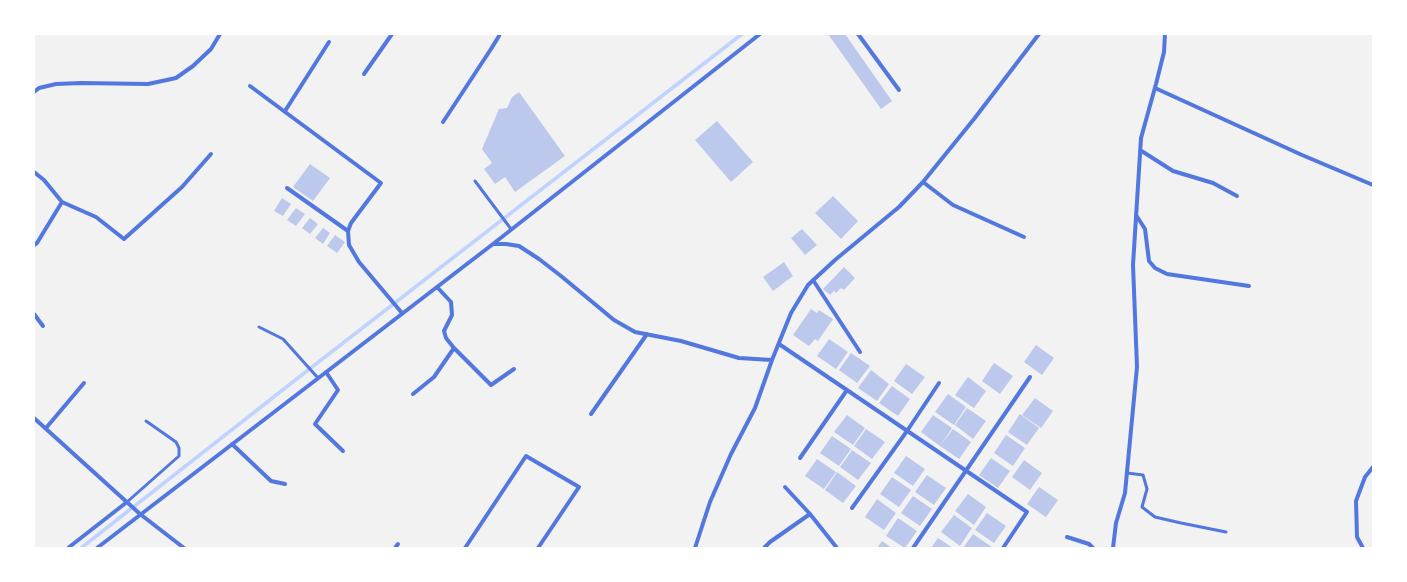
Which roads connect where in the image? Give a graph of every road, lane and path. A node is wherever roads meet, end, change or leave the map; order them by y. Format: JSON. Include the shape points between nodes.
{"nodes":[{"id":1,"x":220,"y":34,"type":"edge"},
{"id":2,"x":392,"y":34,"type":"edge"},
{"id":3,"x":499,"y":34,"type":"edge"},
{"id":4,"x":760,"y":34,"type":"edge"},
{"id":5,"x":858,"y":34,"type":"edge"},
{"id":6,"x":1039,"y":34,"type":"edge"},
{"id":7,"x":1165,"y":34,"type":"edge"},
{"id":8,"x":329,"y":42,"type":"dead end"},
{"id":9,"x":364,"y":74,"type":"dead end"},
{"id":10,"x":250,"y":86,"type":"dead end"},
{"id":11,"x":1155,"y":88,"type":"junction"},
{"id":12,"x":899,"y":90,"type":"dead end"},
{"id":13,"x":34,"y":92,"type":"edge"},
{"id":14,"x":285,"y":111,"type":"junction"},
{"id":15,"x":443,"y":122,"type":"dead end"},
{"id":16,"x":1140,"y":150,"type":"junction"},
{"id":17,"x":211,"y":154,"type":"dead end"},
{"id":18,"x":34,"y":172,"type":"edge"},
{"id":19,"x":475,"y":181,"type":"dead end"},
{"id":20,"x":923,"y":182,"type":"junction"},
{"id":21,"x":1373,"y":185,"type":"edge"},
{"id":22,"x":287,"y":188,"type":"dead end"},
{"id":23,"x":1237,"y":196,"type":"dead end"},
{"id":24,"x":62,"y":202,"type":"junction"},
{"id":25,"x":1136,"y":214,"type":"junction"},
{"id":26,"x":511,"y":229,"type":"junction"},
{"id":27,"x":348,"y":231,"type":"junction"},
{"id":28,"x":1024,"y":237,"type":"dead end"},
{"id":29,"x":493,"y":244,"type":"junction"},
{"id":30,"x":34,"y":245,"type":"edge"},
{"id":31,"x":812,"y":280,"type":"junction"},
{"id":32,"x":1248,"y":286,"type":"dead end"},
{"id":33,"x":437,"y":287,"type":"junction"},
{"id":34,"x":34,"y":314,"type":"edge"},
{"id":35,"x":402,"y":314,"type":"junction"},
{"id":36,"x":43,"y":326,"type":"dead end"},
{"id":37,"x":259,"y":327,"type":"dead end"},
{"id":38,"x":647,"y":334,"type":"junction"},
{"id":39,"x":779,"y":344,"type":"junction"},
{"id":40,"x":454,"y":348,"type":"junction"},
{"id":41,"x":860,"y":352,"type":"dead end"},
{"id":42,"x":772,"y":360,"type":"junction"},
{"id":43,"x":514,"y":369,"type":"dead end"},
{"id":44,"x":326,"y":372,"type":"junction"},
{"id":45,"x":1030,"y":377,"type":"dead end"},
{"id":46,"x":318,"y":378,"type":"junction"},
{"id":47,"x":84,"y":383,"type":"dead end"},
{"id":48,"x":939,"y":383,"type":"dead end"},
{"id":49,"x":847,"y":390,"type":"junction"},
{"id":50,"x":413,"y":394,"type":"dead end"},
{"id":51,"x":591,"y":414,"type":"dead end"},
{"id":52,"x":34,"y":418,"type":"edge"},
{"id":53,"x":146,"y":421,"type":"dead end"},
{"id":54,"x":46,"y":428,"type":"junction"},
{"id":55,"x":907,"y":431,"type":"junction"},
{"id":56,"x":232,"y":444,"type":"junction"},
{"id":57,"x":343,"y":451,"type":"dead end"},
{"id":58,"x":800,"y":458,"type":"dead end"},
{"id":59,"x":1373,"y":467,"type":"edge"},
{"id":60,"x":966,"y":471,"type":"junction"},
{"id":61,"x":1127,"y":473,"type":"junction"},
{"id":62,"x":285,"y":484,"type":"dead end"},
{"id":63,"x":785,"y":487,"type":"dead end"},
{"id":64,"x":127,"y":502,"type":"junction"},
{"id":65,"x":852,"y":508,"type":"dead end"},
{"id":66,"x":140,"y":514,"type":"junction"},
{"id":67,"x":810,"y":514,"type":"junction"},
{"id":68,"x":1226,"y":532,"type":"dead end"},
{"id":69,"x":1067,"y":537,"type":"dead end"},
{"id":70,"x":398,"y":544,"type":"dead end"},
{"id":71,"x":68,"y":548,"type":"edge"},
{"id":72,"x":97,"y":548,"type":"edge"},
{"id":73,"x":184,"y":548,"type":"edge"},
{"id":74,"x":395,"y":548,"type":"edge"},
{"id":75,"x":465,"y":548,"type":"edge"},
{"id":76,"x":538,"y":548,"type":"edge"},
{"id":77,"x":695,"y":548,"type":"edge"},
{"id":78,"x":764,"y":548,"type":"edge"},
{"id":79,"x":837,"y":548,"type":"edge"},
{"id":80,"x":912,"y":548,"type":"edge"},
{"id":81,"x":1003,"y":548,"type":"edge"},
{"id":82,"x":1093,"y":548,"type":"edge"},
{"id":83,"x":1113,"y":548,"type":"edge"},
{"id":84,"x":1363,"y":548,"type":"edge"}],
"edges":[{"from":1,"to":13,"type":"street","via":[[211,49],[176,78],[148,84],[56,84]]},
{"from":2,"to":9,"type":"street"},
{"from":3,"to":15,"type":"street"},
{"from":4,"to":26,"type":"street"},
{"from":5,"to":12,"type":"street"},
{"from":6,"to":20,"type":"street"},
{"from":7,"to":11,"type":"street","via":[[1164,52]]},
{"from":8,"to":14,"type":"street"},
{"from":10,"to":14,"type":"street"},
{"from":11,"to":16,"type":"street","via":[[1140,138]]},
{"from":11,"to":21,"type":"street"},
{"from":14,"to":27,"type":"street","via":[[381,183],[351,223]]},
{"from":16,"to":23,"type":"street","via":[[1173,171],[1212,183]]},
{"from":16,"to":25,"type":"street"},
{"from":17,"to":24,"type":"street","via":[[182,187],[124,239],[96,217]]},
{"from":18,"to":24,"type":"street"},
{"from":19,"to":26,"type":"lane"},
{"from":20,"to":28,"type":"street","via":[[953,205]]},
{"from":20,"to":31,"type":"street","via":[[899,207]]},
{"from":22,"to":27,"type":"street"},
{"from":24,"to":30,"type":"street"},
{"from":25,"to":32,"type":"street","via":[[1145,229],[1149,261],[1155,268],[1167,274]]},
{"from":25,"to":61,"type":"street","via":[[1133,265],[1137,366]]},
{"from":26,"to":29,"type":"street"},
{"from":27,"to":35,"type":"street","via":[[349,246],[354,254]]},
{"from":29,"to":33,"type":"street"},
{"from":29,"to":38,"type":"street","via":[[519,246],[562,276],[614,320],[635,332]]},
{"from":31,"to":39,"type":"street","via":[[791,313]]},
{"from":31,"to":41,"type":"street"},
{"from":33,"to":35,"type":"street"},
{"from":33,"to":40,"type":"street","via":[[451,302],[452,315],[444,331]]},
{"from":34,"to":36,"type":"street"},
{"from":35,"to":44,"type":"street"},
{"from":37,"to":46,"type":"lane","via":[[283,339]]},
{"from":38,"to":42,"type":"street","via":[[739,358]]},
{"from":38,"to":51,"type":"street"},
{"from":39,"to":42,"type":"street"},
{"from":39,"to":49,"type":"street"},
{"from":40,"to":43,"type":"street","via":[[491,385]]},
{"from":40,"to":50,"type":"street","via":[[434,377]]},
{"from":42,"to":77,"type":"street","via":[[755,408],[710,502]]},
{"from":44,"to":46,"type":"street"},
{"from":44,"to":57,"type":"street","via":[[338,390],[316,424]]},
{"from":45,"to":60,"type":"street"},
{"from":46,"to":56,"type":"street"},
{"from":47,"to":54,"type":"street"},
{"from":48,"to":55,"type":"street"},
{"from":49,"to":55,"type":"street"},
{"from":49,"to":58,"type":"street"},
{"from":52,"to":54,"type":"street"},
{"from":53,"to":64,"type":"lane","via":[[176,442],[179,456]]},
{"from":54,"to":64,"type":"street"},
{"from":55,"to":60,"type":"street"},
{"from":55,"to":65,"type":"street"},
{"from":56,"to":62,"type":"street","via":[[271,481]]},
{"from":56,"to":66,"type":"street"},
{"from":59,"to":84,"type":"street","via":[[1365,477],[1356,501],[1358,537]]},
{"from":60,"to":80,"type":"street"},
{"from":60,"to":81,"type":"street","via":[[1027,512]]},
{"from":61,"to":68,"type":"lane","via":[[1143,476],[1147,489],[1142,507],[1155,517]]},
{"from":61,"to":83,"type":"street"},
{"from":63,"to":67,"type":"street"},
{"from":64,"to":66,"type":"street"},
{"from":64,"to":71,"type":"street"},
{"from":66,"to":72,"type":"street"},
{"from":66,"to":73,"type":"street"},
{"from":67,"to":78,"type":"street"},
{"from":67,"to":79,"type":"street"},
{"from":69,"to":82,"type":"street","via":[[1089,544]]},
{"from":70,"to":74,"type":"street"},
{"from":75,"to":76,"type":"street","via":[[526,456],[579,487]]}]}
